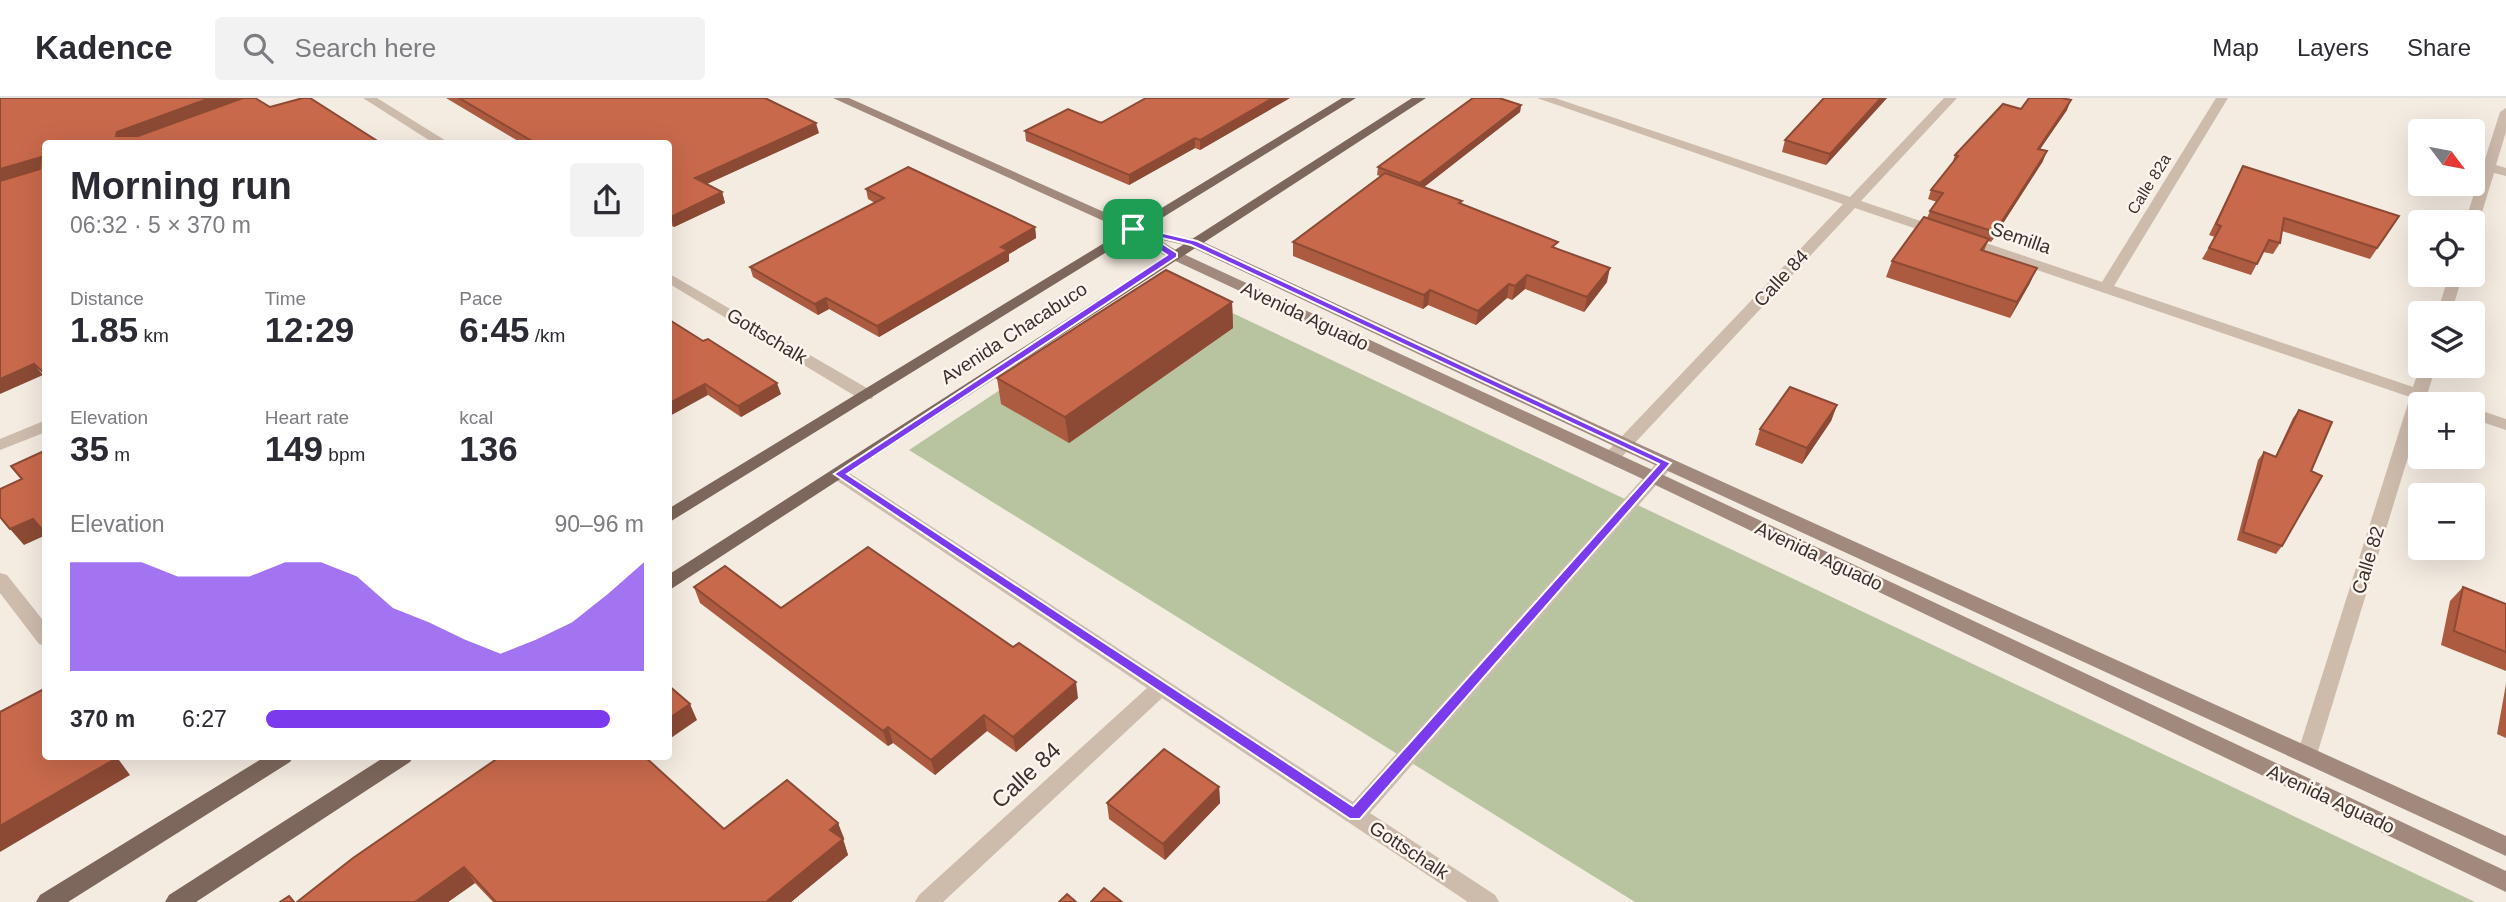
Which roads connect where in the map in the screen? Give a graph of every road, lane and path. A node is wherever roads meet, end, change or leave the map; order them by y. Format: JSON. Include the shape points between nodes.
{"nodes":[{"id":1,"x":369,"y":98,"type":"edge"},
{"id":2,"x":839,"y":98,"type":"edge"},
{"id":3,"x":1350,"y":98,"type":"edge"},
{"id":4,"x":1420,"y":98,"type":"edge"},
{"id":5,"x":1543,"y":98,"type":"edge"},
{"id":6,"x":1951,"y":98,"type":"edge"},
{"id":7,"x":2222,"y":98,"type":"edge"},
{"id":8,"x":2506,"y":112,"type":"edge"},
{"id":9,"x":438,"y":140,"type":"edge"},
{"id":10,"x":2489,"y":167,"type":"junction"},
{"id":11,"x":2506,"y":172,"type":"edge"},
{"id":12,"x":1852,"y":203,"type":"junction"},
{"id":13,"x":2476,"y":210,"type":"edge"},
{"id":14,"x":1133,"y":229,"type":"junction"},
{"id":15,"x":1194,"y":243,"type":"junction"},
{"id":16,"x":1174,"y":255,"type":"junction"},
{"id":17,"x":672,"y":279,"type":"edge"},
{"id":18,"x":2105,"y":289,"type":"junction"},
{"id":19,"x":2410,"y":392,"type":"edge"},
{"id":20,"x":866,"y":394,"type":"junction"},
{"id":21,"x":2485,"y":417,"type":"edge"},
{"id":22,"x":2506,"y":425,"type":"edge"},
{"id":23,"x":42,"y":427,"type":"edge"},
{"id":24,"x":2408,"y":431,"type":"edge"},
{"id":25,"x":1624,"y":444,"type":"junction"},
{"id":26,"x":0,"y":445,"type":"edge"},
{"id":27,"x":1611,"y":458,"type":"junction"},
{"id":28,"x":1659,"y":470,"type":"junction"},
{"id":29,"x":839,"y":474,"type":"junction"},
{"id":30,"x":672,"y":515,"type":"edge"},
{"id":31,"x":0,"y":580,"type":"edge"},
{"id":32,"x":672,"y":581,"type":"edge"},
{"id":33,"x":42,"y":634,"type":"edge"},
{"id":34,"x":1161,"y":687,"type":"junction"},
{"id":35,"x":2308,"y":755,"type":"junction"},
{"id":36,"x":277,"y":760,"type":"edge"},
{"id":37,"x":397,"y":760,"type":"edge"},
{"id":38,"x":1355,"y":814,"type":"junction"},
{"id":39,"x":2506,"y":846,"type":"edge"},
{"id":40,"x":2506,"y":882,"type":"edge"},
{"id":41,"x":48,"y":902,"type":"edge"},
{"id":42,"x":177,"y":902,"type":"edge"},
{"id":43,"x":927,"y":902,"type":"edge"},
{"id":44,"x":1487,"y":902,"type":"edge"}],
"edges":[{"from":1,"to":9,"type":"street"},
{"from":2,"to":14,"type":"main road","name":"Avenida Aguado"},
{"from":3,"to":14,"type":"main road","name":"Avenida Chacabuco"},
{"from":4,"to":15,"type":"main road","name":"Avenida Chacabuco"},
{"from":5,"to":12,"type":"street","name":"Semilla"},
{"from":6,"to":12,"type":"street","name":"Calle 84"},
{"from":7,"to":18,"type":"street","name":"Calle 82a"},
{"from":8,"to":10,"type":"street"},
{"from":10,"to":11,"type":"street"},
{"from":10,"to":13,"type":"street"},
{"from":12,"to":18,"type":"street","name":"Semilla"},
{"from":12,"to":25,"type":"street","name":"Calle 84"},
{"from":14,"to":15,"type":"main road","name":"Avenida Aguado"},
{"from":14,"to":16,"type":"main road","name":"Avenida Aguado"},
{"from":14,"to":20,"type":"main road","name":"Avenida Chacabuco"},
{"from":15,"to":16,"type":"main road","name":"Avenida Chacabuco"},
{"from":15,"to":25,"type":"main road","name":"Avenida Aguado"},
{"from":16,"to":27,"type":"main road","name":"Avenida Aguado"},
{"from":16,"to":29,"type":"main road","name":"Avenida Chacabuco"},
{"from":17,"to":20,"type":"street","name":"Gottschalk"},
{"from":18,"to":19,"type":"street","name":"Semilla"},
{"from":20,"to":30,"type":"main road","name":"Avenida Chacabuco"},
{"from":21,"to":22,"type":"street"},
{"from":23,"to":26,"type":"street"},
{"from":24,"to":35,"type":"street","name":"Calle 82"},
{"from":25,"to":27,"type":"street","name":"Calle 84"},
{"from":25,"to":28,"type":"main road","name":"Avenida Aguado"},
{"from":27,"to":28,"type":"main road","name":"Avenida Aguado"},
{"from":28,"to":35,"type":"main road","name":"Avenida Aguado"},
{"from":28,"to":38,"type":"street"},
{"from":28,"to":40,"type":"main road","name":"Avenida Aguado"},
{"from":29,"to":32,"type":"main road","name":"Avenida Chacabuco"},
{"from":29,"to":34,"type":"street","name":"Gottschalk"},
{"from":31,"to":33,"type":"street"},
{"from":34,"to":38,"type":"street","name":"Gottschalk"},
{"from":34,"to":43,"type":"street","name":"Calle 84"},
{"from":35,"to":39,"type":"main road","name":"Avenida Aguado"},
{"from":36,"to":41,"type":"main road"},
{"from":37,"to":42,"type":"main road"},
{"from":38,"to":44,"type":"street","name":"Gottschalk"}]}
